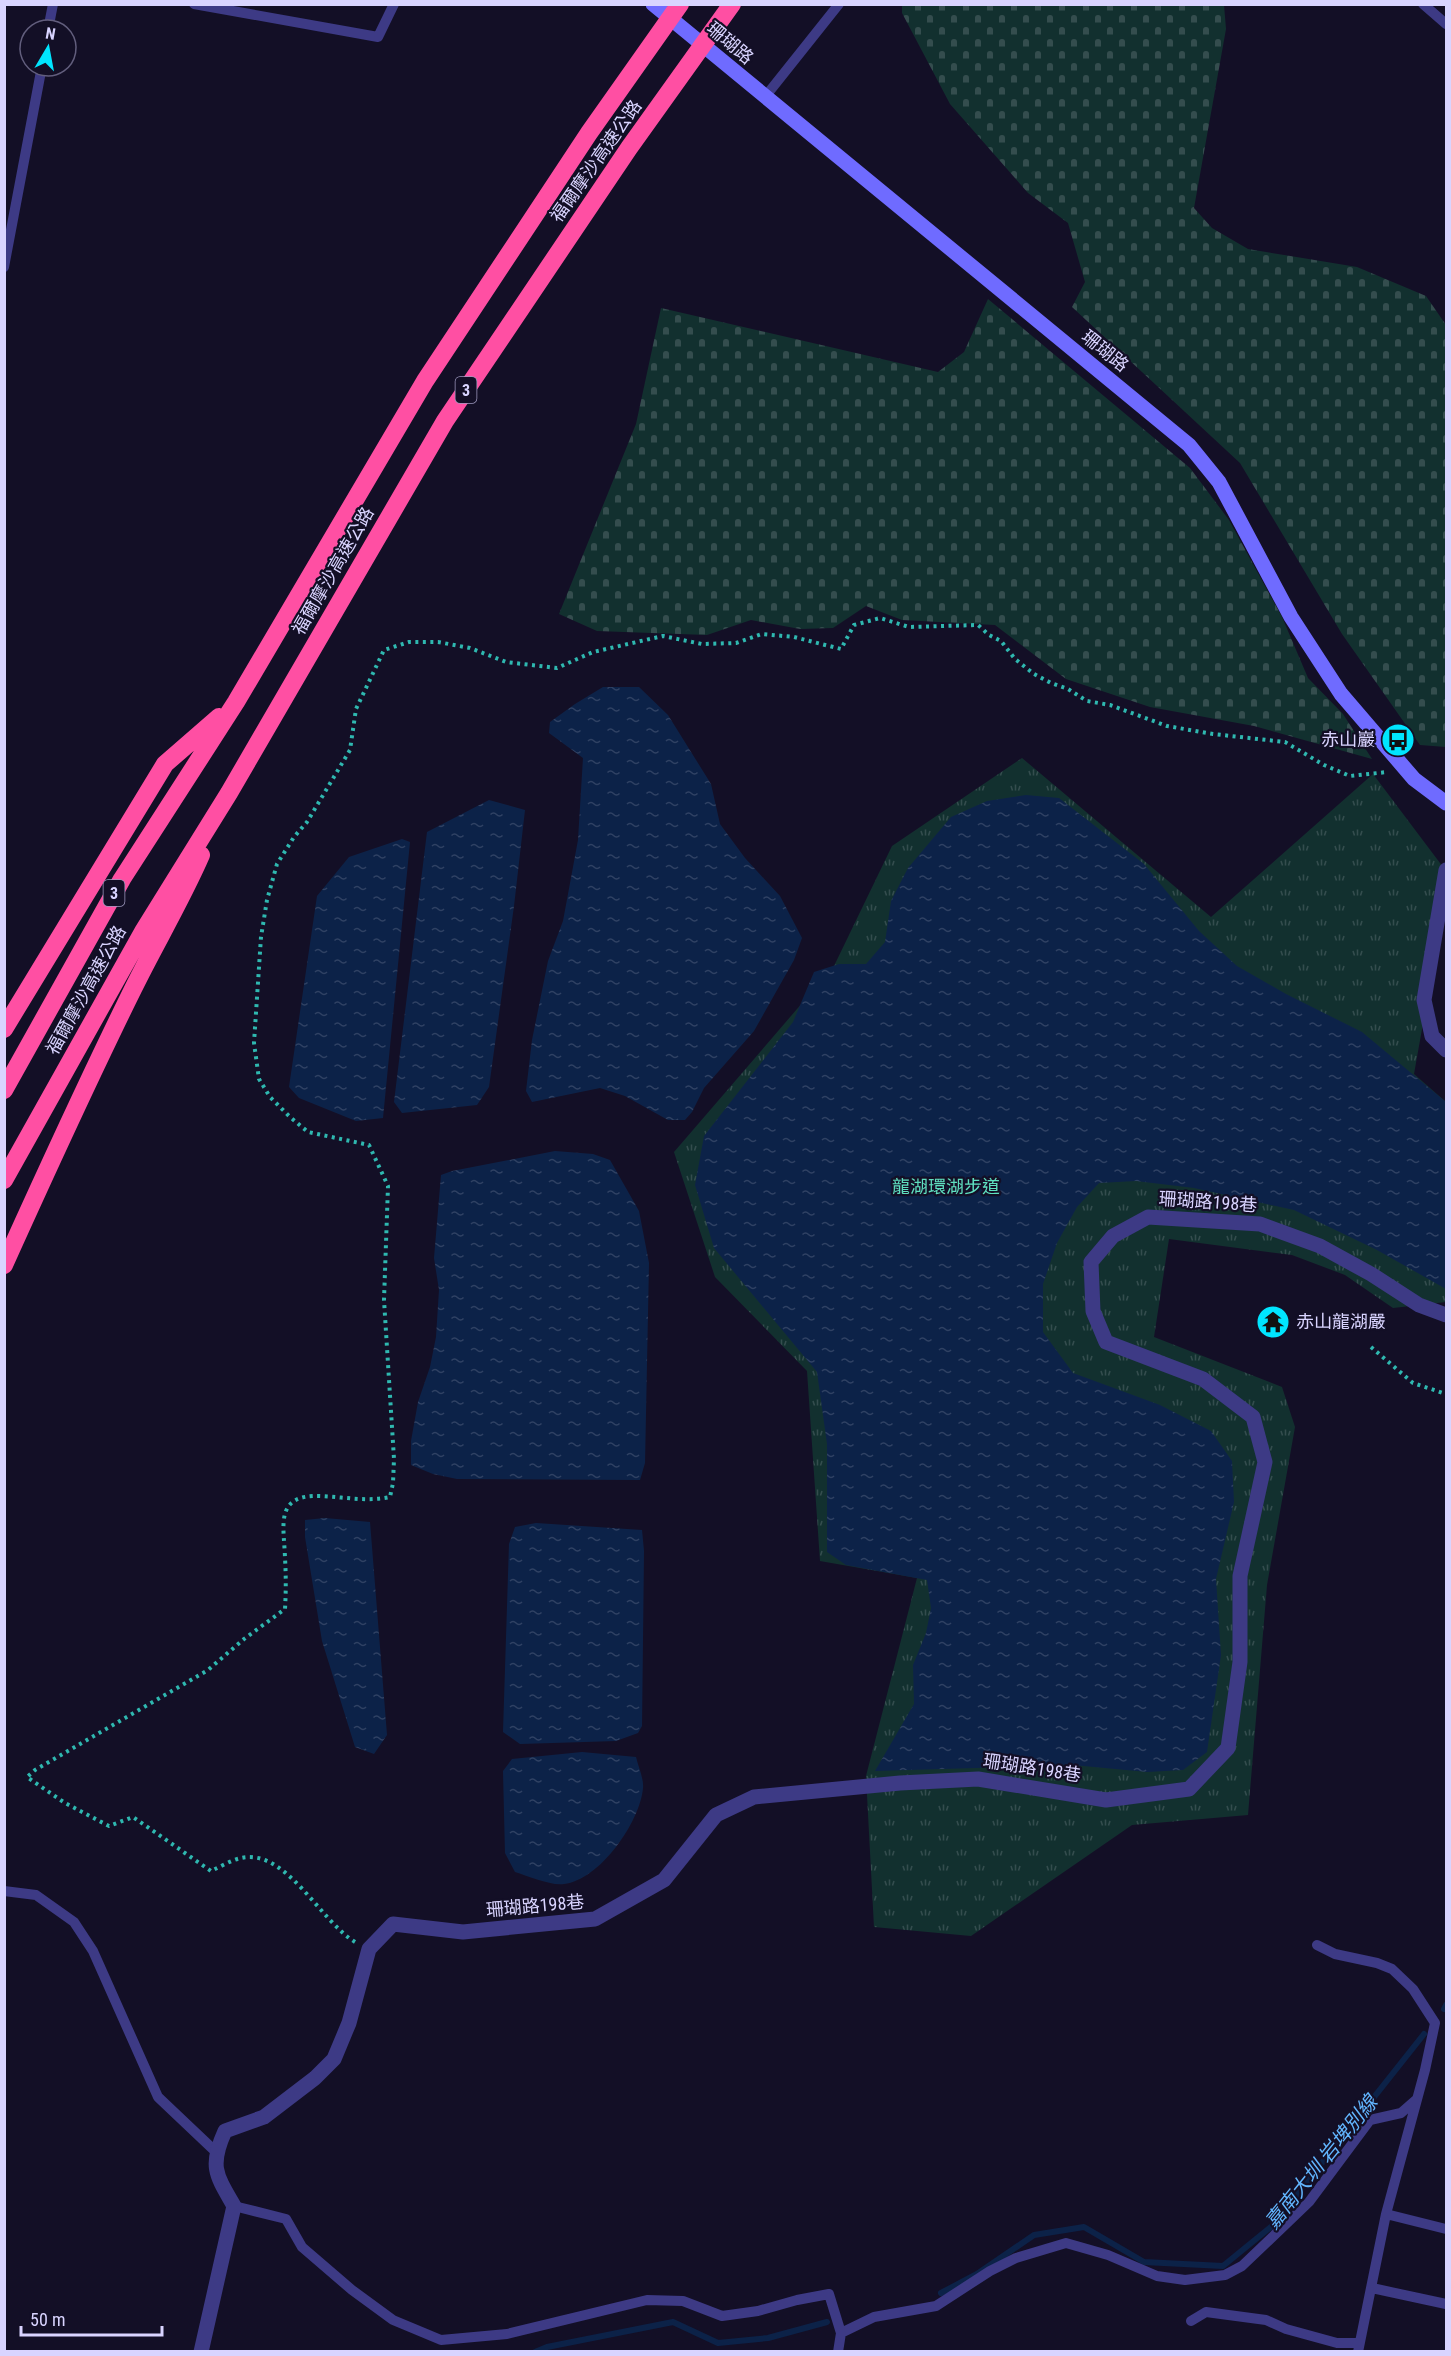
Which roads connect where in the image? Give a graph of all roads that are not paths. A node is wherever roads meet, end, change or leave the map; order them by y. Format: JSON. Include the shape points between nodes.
{"nodes":[{"id":1,"x":194,"y":4,"type":"edge"},
{"id":2,"x":394,"y":4,"type":"edge"},
{"id":3,"x":653,"y":4,"type":"edge"},
{"id":4,"x":680,"y":4,"type":"edge"},
{"id":5,"x":732,"y":4,"type":"edge"},
{"id":6,"x":839,"y":4,"type":"edge"},
{"id":7,"x":1423,"y":4,"type":"edge"},
{"id":8,"x":1446,"y":24,"type":"edge"},
{"id":9,"x":40,"y":78,"type":"edge"},
{"id":10,"x":765,"y":97,"type":"junction"},
{"id":11,"x":4,"y":267,"type":"edge"},
{"id":12,"x":236,"y":702,"type":"junction"},
{"id":13,"x":229,"y":793,"type":"junction"},
{"id":14,"x":1446,"y":803,"type":"edge"},
{"id":15,"x":1446,"y":870,"type":"edge"},
{"id":16,"x":4,"y":1029,"type":"edge"},
{"id":17,"x":1446,"y":1050,"type":"edge"},
{"id":18,"x":4,"y":1090,"type":"edge"},
{"id":19,"x":4,"y":1180,"type":"edge"},
{"id":20,"x":4,"y":1265,"type":"edge"},
{"id":21,"x":1446,"y":1315,"type":"edge"},
{"id":22,"x":4,"y":1891,"type":"edge"},
{"id":23,"x":1317,"y":1945,"type":"dead end"},
{"id":24,"x":1417,"y":2099,"type":"junction"},
{"id":25,"x":216,"y":2152,"type":"junction"},
{"id":26,"x":234,"y":2206,"type":"junction"},
{"id":27,"x":1386,"y":2214,"type":"junction"},
{"id":28,"x":1446,"y":2229,"type":"edge"},
{"id":29,"x":1372,"y":2288,"type":"junction"},
{"id":30,"x":1446,"y":2304,"type":"edge"},
{"id":31,"x":1191,"y":2321,"type":"dead end"},
{"id":32,"x":841,"y":2333,"type":"junction"},
{"id":33,"x":1358,"y":2347,"type":"edge"},
{"id":34,"x":201,"y":2352,"type":"edge"},
{"id":35,"x":838,"y":2352,"type":"edge"}],
"edges":[{"from":1,"to":2,"type":"lane","via":[[378,37]]},
{"from":3,"to":10,"type":"street","name":"珊瑚路"},
{"from":4,"to":12,"type":"highway","name":"福爾摩沙高速公路","number":"3","via":[[589,133],[425,381]]},
{"from":5,"to":13,"type":"highway","name":"福爾摩沙高速公路","number":"3","via":[[629,148],[445,421]]},
{"from":6,"to":10,"type":"lane"},
{"from":7,"to":8,"type":"lane"},
{"from":9,"to":11,"type":"lane"},
{"from":10,"to":14,"type":"street","name":"珊瑚路","via":[[1189,445],[1218,482],[1316,659],[1348,704],[1404,769]]},
{"from":12,"to":16,"type":"highway","via":[[165,764]]},
{"from":12,"to":18,"type":"highway","name":"福爾摩沙高速公路","number":"3","via":[[122,879]]},
{"from":13,"to":19,"type":"highway","name":"福爾摩沙高速公路","number":"3","via":[[144,930]]},
{"from":13,"to":20,"type":"highway","via":[[187,889],[134,987]]},
{"from":15,"to":17,"type":"street","via":[[1424,1000],[1432,1036]]},
{"from":21,"to":25,"type":"street","name":"珊瑚路198巷","via":[[1419,1305],[1320,1246],[1260,1224],[1148,1217],[1113,1236],[1091,1262],[1093,1311],[1106,1342],[1211,1385],[1253,1417],[1265,1462],[1240,1576],[1240,1662],[1228,1748],[1189,1789],[1106,1800],[978,1779],[754,1797],[716,1815],[664,1880],[595,1919],[463,1932],[393,1924],[369,1949],[349,2023],[334,2059],[264,2117],[225,2131]]},
{"from":22,"to":25,"type":"lane","via":[[36,1895],[74,1922],[93,1951],[158,2097]]},
{"from":23,"to":24,"type":"lane","via":[[1335,1954],[1392,1969],[1413,1989],[1435,2023]]},
{"from":24,"to":27,"type":"lane"},
{"from":24,"to":32,"type":"lane","via":[[1401,2113],[1370,2120],[1309,2202],[1242,2266],[1226,2275],[1185,2280],[1157,2276],[1108,2255],[1066,2243],[1016,2258],[936,2306],[874,2317]]},
{"from":25,"to":26,"type":"street","via":[[218,2178]]},
{"from":26,"to":32,"type":"lane","via":[[286,2218],[302,2247],[352,2290],[393,2320],[441,2340],[507,2334],[647,2300],[683,2301],[722,2316],[829,2294]]},
{"from":26,"to":34,"type":"street"},
{"from":27,"to":28,"type":"lane"},
{"from":27,"to":29,"type":"lane"},
{"from":29,"to":30,"type":"lane"},
{"from":29,"to":33,"type":"lane"},
{"from":31,"to":33,"type":"lane","via":[[1206,2312],[1266,2320],[1286,2329]]},
{"from":32,"to":35,"type":"lane"}]}
